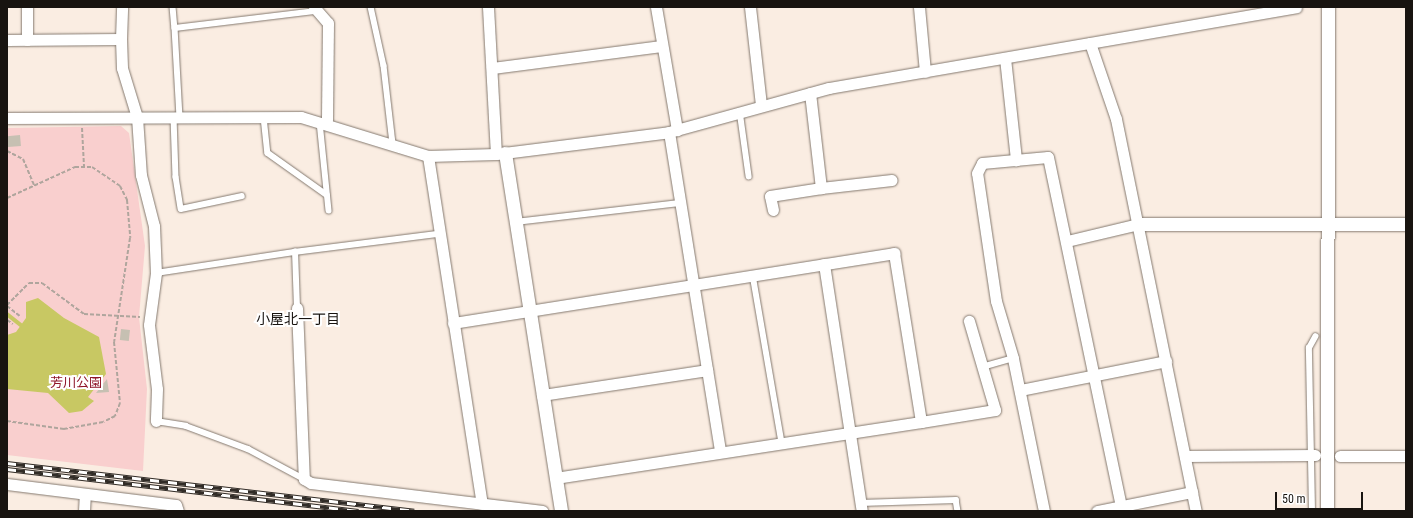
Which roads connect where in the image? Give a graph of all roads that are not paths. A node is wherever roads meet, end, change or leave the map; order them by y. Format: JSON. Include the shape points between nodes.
{"nodes":[{"id":1,"x":27,"y":7,"type":"edge"},
{"id":2,"x":122,"y":7,"type":"edge"},
{"id":3,"x":173,"y":7,"type":"edge"},
{"id":4,"x":371,"y":7,"type":"edge"},
{"id":5,"x":488,"y":7,"type":"edge"},
{"id":6,"x":656,"y":7,"type":"edge"},
{"id":7,"x":750,"y":7,"type":"edge"},
{"id":8,"x":918,"y":7,"type":"edge"},
{"id":9,"x":1296,"y":7,"type":"edge"},
{"id":10,"x":1328,"y":7,"type":"edge"},
{"id":11,"x":318,"y":8,"type":"edge"},
{"id":12,"x":175,"y":28,"type":"junction"},
{"id":13,"x":121,"y":39,"type":"junction"},
{"id":14,"x":7,"y":40,"type":"edge"},
{"id":15,"x":27,"y":40,"type":"junction"},
{"id":16,"x":1090,"y":43,"type":"junction"},
{"id":17,"x":662,"y":46,"type":"junction"},
{"id":18,"x":1005,"y":58,"type":"junction"},
{"id":19,"x":492,"y":68,"type":"junction"},
{"id":20,"x":925,"y":72,"type":"junction"},
{"id":21,"x":810,"y":93,"type":"junction"},
{"id":22,"x":761,"y":105,"type":"junction"},
{"id":23,"x":740,"y":111,"type":"junction"},
{"id":24,"x":137,"y":117,"type":"junction"},
{"id":25,"x":177,"y":117,"type":"junction"},
{"id":26,"x":264,"y":117,"type":"junction"},
{"id":27,"x":7,"y":118,"type":"edge"},
{"id":28,"x":324,"y":122,"type":"junction"},
{"id":29,"x":673,"y":131,"type":"junction"},
{"id":30,"x":393,"y":144,"type":"junction"},
{"id":31,"x":501,"y":154,"type":"junction"},
{"id":32,"x":428,"y":156,"type":"junction"},
{"id":33,"x":1016,"y":160,"type":"junction"},
{"id":34,"x":749,"y":176,"type":"dead end"},
{"id":35,"x":892,"y":180,"type":"dead end"},
{"id":36,"x":821,"y":188,"type":"junction"},
{"id":37,"x":327,"y":195,"type":"junction"},
{"id":38,"x":242,"y":196,"type":"dead end"},
{"id":39,"x":681,"y":203,"type":"junction"},
{"id":40,"x":773,"y":210,"type":"dead end"},
{"id":41,"x":329,"y":211,"type":"dead end"},
{"id":42,"x":515,"y":222,"type":"junction"},
{"id":43,"x":1329,"y":223,"type":"junction"},
{"id":44,"x":1139,"y":224,"type":"junction"},
{"id":45,"x":1406,"y":224,"type":"edge"},
{"id":46,"x":438,"y":234,"type":"junction"},
{"id":47,"x":1067,"y":241,"type":"junction"},
{"id":48,"x":295,"y":252,"type":"junction"},
{"id":49,"x":824,"y":264,"type":"junction"},
{"id":50,"x":156,"y":273,"type":"junction"},
{"id":51,"x":753,"y":276,"type":"junction"},
{"id":52,"x":695,"y":286,"type":"junction"},
{"id":53,"x":297,"y":308,"type":"joint"},
{"id":54,"x":529,"y":312,"type":"junction"},
{"id":55,"x":969,"y":321,"type":"dead end"},
{"id":56,"x":453,"y":323,"type":"junction"},
{"id":57,"x":1315,"y":337,"type":"dead end"},
{"id":58,"x":1013,"y":358,"type":"junction"},
{"id":59,"x":1166,"y":360,"type":"junction"},
{"id":60,"x":982,"y":366,"type":"junction"},
{"id":61,"x":707,"y":370,"type":"junction"},
{"id":62,"x":1094,"y":376,"type":"junction"},
{"id":63,"x":1020,"y":390,"type":"junction"},
{"id":64,"x":542,"y":395,"type":"junction"},
{"id":65,"x":156,"y":421,"type":"joint"},
{"id":66,"x":921,"y":422,"type":"junction"},
{"id":67,"x":850,"y":433,"type":"junction"},
{"id":68,"x":782,"y":442,"type":"junction"},
{"id":69,"x":720,"y":452,"type":"junction"},
{"id":70,"x":1313,"y":455,"type":"junction"},
{"id":71,"x":1185,"y":456,"type":"junction"},
{"id":72,"x":1340,"y":456,"type":"dead end"},
{"id":73,"x":1406,"y":456,"type":"edge"},
{"id":74,"x":555,"y":478,"type":"junction"},
{"id":75,"x":304,"y":479,"type":"junction"},
{"id":76,"x":7,"y":484,"type":"edge"},
{"id":77,"x":1192,"y":492,"type":"junction"},
{"id":78,"x":85,"y":494,"type":"junction"},
{"id":79,"x":482,"y":504,"type":"junction"},
{"id":80,"x":1121,"y":506,"type":"junction"},
{"id":81,"x":861,"y":507,"type":"edge"},
{"id":82,"x":84,"y":511,"type":"edge"},
{"id":83,"x":178,"y":511,"type":"edge"},
{"id":84,"x":542,"y":511,"type":"edge"},
{"id":85,"x":561,"y":511,"type":"edge"},
{"id":86,"x":958,"y":511,"type":"edge"},
{"id":87,"x":1044,"y":511,"type":"edge"},
{"id":88,"x":1097,"y":511,"type":"edge"},
{"id":89,"x":1196,"y":511,"type":"edge"},
{"id":90,"x":1312,"y":511,"type":"edge"},
{"id":91,"x":1327,"y":511,"type":"edge"}],
"edges":[{"from":1,"to":15,"type":"street"},
{"from":2,"to":13,"type":"street"},
{"from":3,"to":12,"type":"lane"},
{"from":4,"to":30,"type":"lane","via":[[384,66]]},
{"from":5,"to":19,"type":"street"},
{"from":6,"to":17,"type":"street"},
{"from":7,"to":22,"type":"street"},
{"from":8,"to":20,"type":"street"},
{"from":9,"to":16,"type":"street"},
{"from":10,"to":43,"type":"street"},
{"from":11,"to":12,"type":"lane"},
{"from":11,"to":28,"type":"street","via":[[328,23]]},
{"from":12,"to":25,"type":"lane"},
{"from":13,"to":15,"type":"street"},
{"from":13,"to":24,"type":"street","via":[[122,68]]},
{"from":14,"to":15,"type":"street"},
{"from":16,"to":18,"type":"street"},
{"from":16,"to":44,"type":"street","via":[[1116,119]]},
{"from":17,"to":19,"type":"street"},
{"from":17,"to":29,"type":"street"},
{"from":18,"to":20,"type":"street"},
{"from":18,"to":33,"type":"street"},
{"from":19,"to":31,"type":"street"},
{"from":20,"to":21,"type":"street"},
{"from":21,"to":22,"type":"street"},
{"from":21,"to":36,"type":"street"},
{"from":22,"to":23,"type":"street"},
{"from":23,"to":29,"type":"street"},
{"from":23,"to":34,"type":"lane"},
{"from":24,"to":25,"type":"street"},
{"from":24,"to":27,"type":"street"},
{"from":24,"to":50,"type":"street","via":[[143,182],[154,226]]},
{"from":25,"to":26,"type":"street"},
{"from":25,"to":38,"type":"lane","via":[[176,177],[181,209]]},
{"from":26,"to":28,"type":"street"},
{"from":26,"to":37,"type":"lane","via":[[268,153]]},
{"from":28,"to":30,"type":"street"},
{"from":28,"to":37,"type":"lane"},
{"from":29,"to":31,"type":"street"},
{"from":29,"to":39,"type":"street"},
{"from":30,"to":32,"type":"street"},
{"from":31,"to":32,"type":"street"},
{"from":31,"to":42,"type":"street"},
{"from":32,"to":46,"type":"street"},
{"from":33,"to":47,"type":"street","via":[[1048,157]]},
{"from":33,"to":58,"type":"street","via":[[982,163],[977,172],[996,301]]},
{"from":35,"to":36,"type":"street"},
{"from":36,"to":40,"type":"street","via":[[770,196]]},
{"from":37,"to":41,"type":"lane"},
{"from":39,"to":42,"type":"lane"},
{"from":39,"to":52,"type":"street"},
{"from":42,"to":54,"type":"street"},
{"from":43,"to":44,"type":"street"},
{"from":43,"to":45,"type":"street"},
{"from":43,"to":91,"type":"street"},
{"from":44,"to":47,"type":"street"},
{"from":44,"to":59,"type":"street"},
{"from":46,"to":48,"type":"lane"},
{"from":46,"to":56,"type":"street"},
{"from":47,"to":62,"type":"street"},
{"from":48,"to":50,"type":"lane"},
{"from":48,"to":53,"type":"lane"},
{"from":49,"to":51,"type":"street"},
{"from":49,"to":66,"type":"street","via":[[894,253]]},
{"from":49,"to":67,"type":"street"},
{"from":50,"to":65,"type":"street","via":[[148,325],[157,389]]},
{"from":51,"to":52,"type":"street"},
{"from":51,"to":68,"type":"lane"},
{"from":52,"to":54,"type":"street"},
{"from":52,"to":61,"type":"street"},
{"from":53,"to":75,"type":"street"},
{"from":54,"to":56,"type":"street"},
{"from":54,"to":64,"type":"street"},
{"from":55,"to":60,"type":"street"},
{"from":56,"to":79,"type":"street"},
{"from":57,"to":70,"type":"lane","via":[[1309,348]]},
{"from":58,"to":60,"type":"lane"},
{"from":58,"to":63,"type":"street"},
{"from":59,"to":62,"type":"street"},
{"from":59,"to":71,"type":"street"},
{"from":60,"to":66,"type":"street","via":[[995,410]]},
{"from":61,"to":64,"type":"street"},
{"from":61,"to":69,"type":"street"},
{"from":62,"to":63,"type":"street"},
{"from":62,"to":80,"type":"street"},
{"from":63,"to":87,"type":"street"},
{"from":64,"to":74,"type":"street"},
{"from":65,"to":75,"type":"lane","via":[[186,426],[248,449]]},
{"from":66,"to":67,"type":"street"},
{"from":67,"to":68,"type":"street"},
{"from":67,"to":81,"type":"street"},
{"from":68,"to":69,"type":"street"},
{"from":69,"to":74,"type":"street"},
{"from":70,"to":71,"type":"street"},
{"from":70,"to":90,"type":"lane"},
{"from":71,"to":77,"type":"street"},
{"from":72,"to":73,"type":"street"},
{"from":74,"to":85,"type":"street"},
{"from":75,"to":79,"type":"street","via":[[311,483]]},
{"from":76,"to":78,"type":"street"},
{"from":77,"to":80,"type":"street"},
{"from":77,"to":89,"type":"street"},
{"from":78,"to":82,"type":"street"},
{"from":78,"to":83,"type":"street","via":[[176,506]]},
{"from":79,"to":84,"type":"street"},
{"from":80,"to":88,"type":"street"},
{"from":81,"to":86,"type":"lane","via":[[956,500]]}]}
